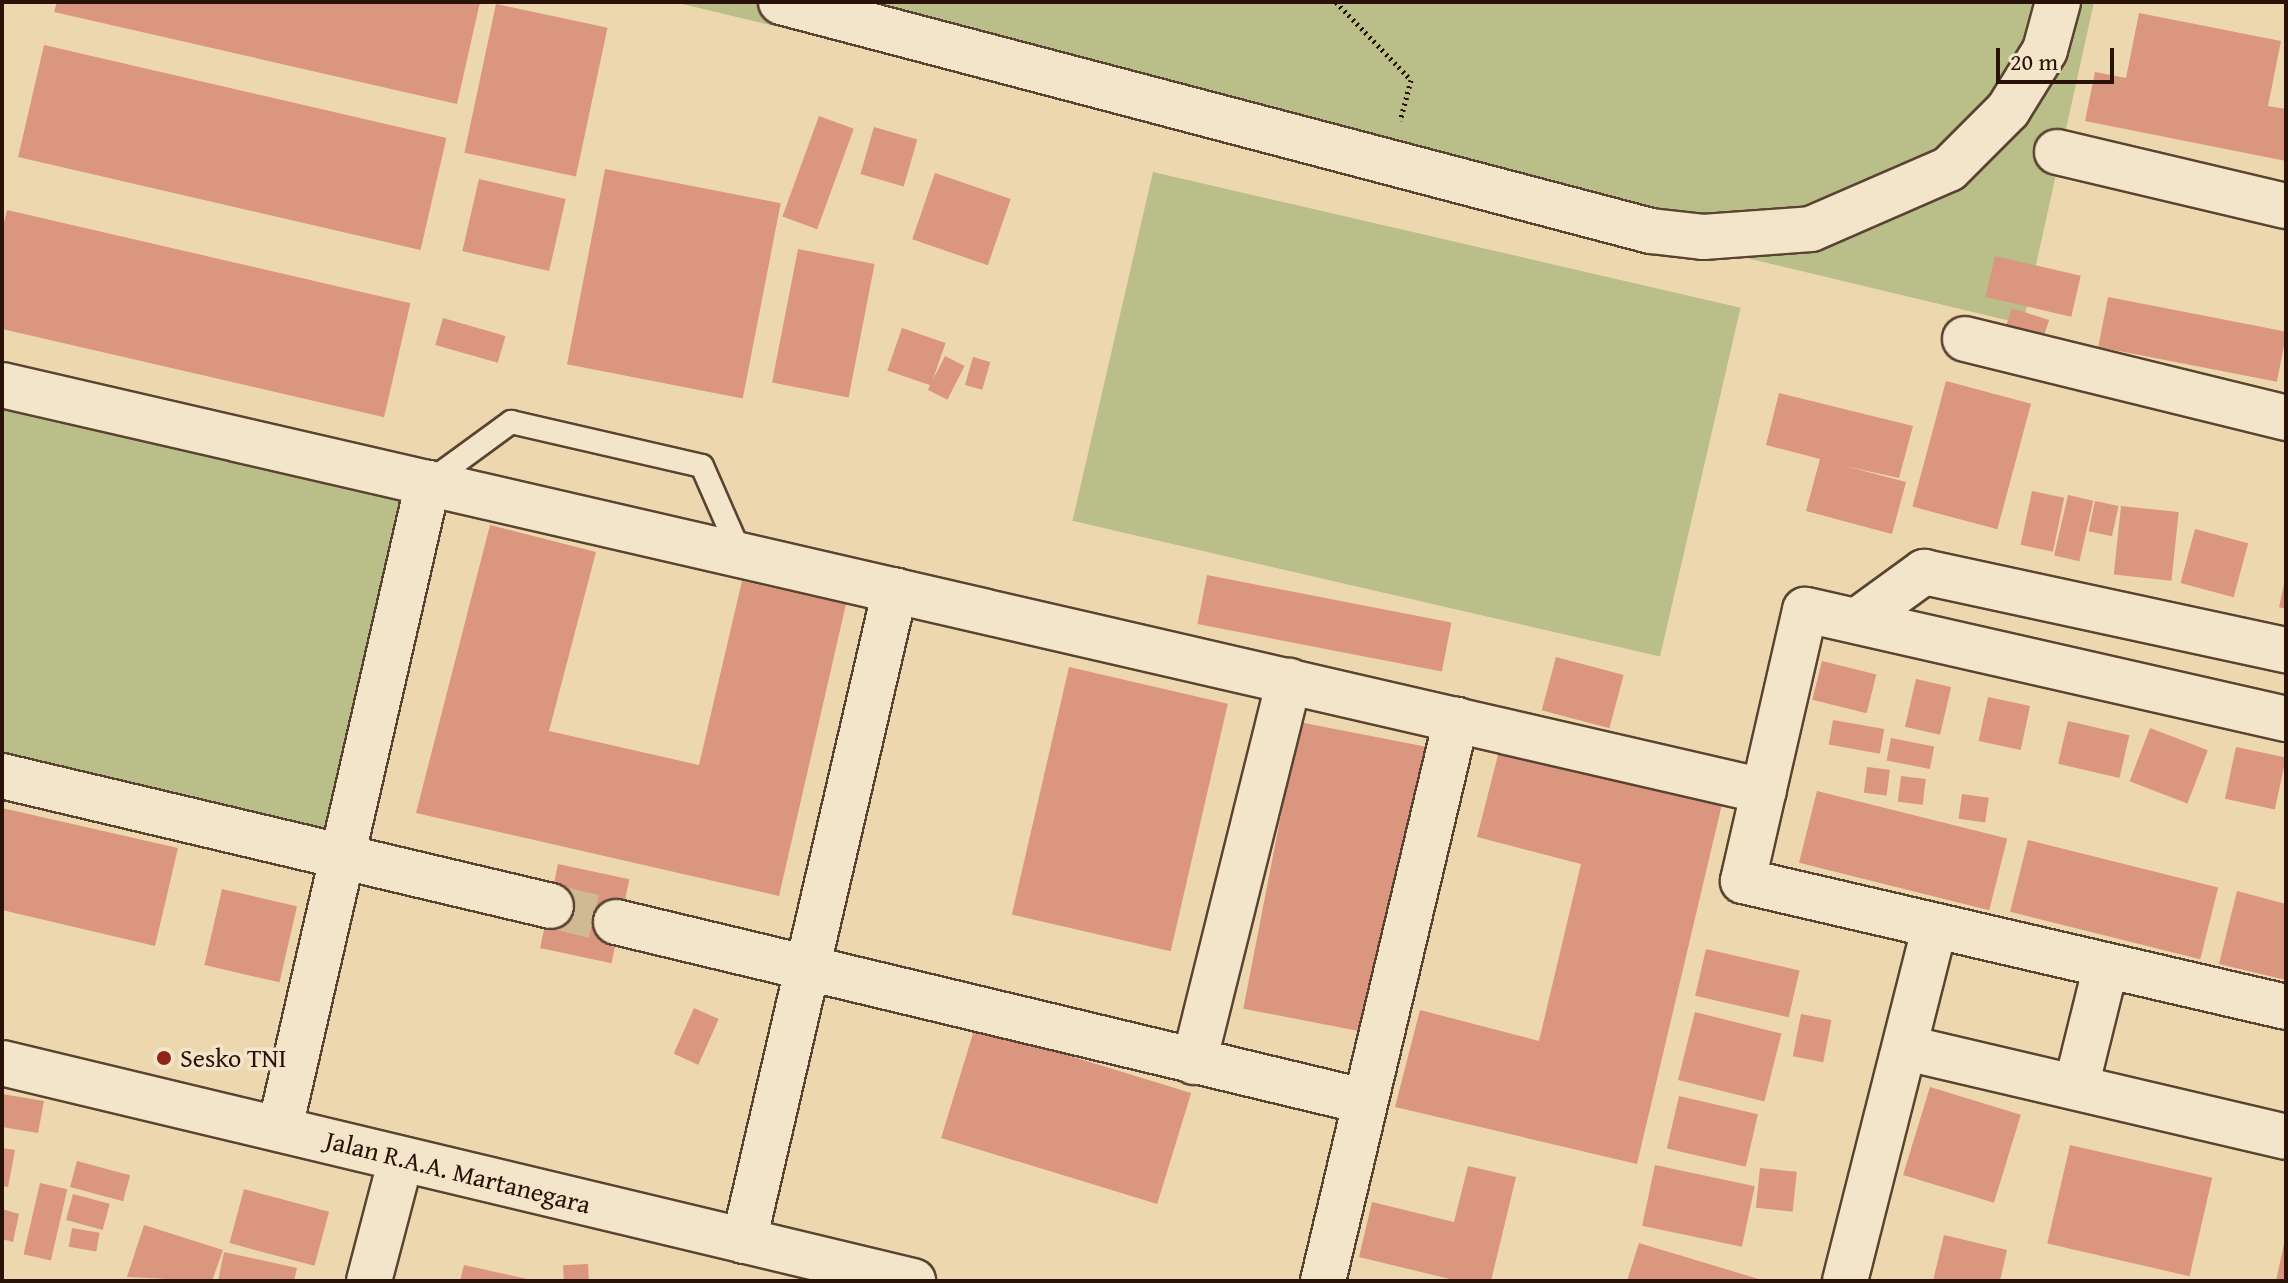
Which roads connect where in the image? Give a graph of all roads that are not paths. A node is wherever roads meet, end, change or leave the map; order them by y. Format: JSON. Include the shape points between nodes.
{"nodes":[{"id":1,"x":781,"y":2,"type":"edge"},
{"id":2,"x":2058,"y":2,"type":"edge"},
{"id":3,"x":2057,"y":152,"type":"dead end"},
{"id":4,"x":2286,"y":206,"type":"edge"},
{"id":5,"x":1965,"y":339,"type":"dead end"},
{"id":6,"x":2,"y":385,"type":"edge"},
{"id":7,"x":2286,"y":418,"type":"edge"},
{"id":8,"x":428,"y":483,"type":"junction"},
{"id":9,"x":741,"y":555,"type":"junction"},
{"id":10,"x":895,"y":590,"type":"junction"},
{"id":11,"x":1858,"y":620,"type":"junction"},
{"id":12,"x":2286,"y":650,"type":"edge"},
{"id":13,"x":1289,"y":681,"type":"junction"},
{"id":14,"x":2286,"y":719,"type":"edge"},
{"id":15,"x":1456,"y":720,"type":"junction"},
{"id":16,"x":2,"y":776,"type":"edge"},
{"id":17,"x":1764,"y":791,"type":"junction"},
{"id":18,"x":344,"y":858,"type":"junction"},
{"id":19,"x":551,"y":906,"type":"tunnel mouth"},
{"id":20,"x":616,"y":922,"type":"tunnel mouth"},
{"id":21,"x":1934,"y":928,"type":"junction"},
{"id":22,"x":2106,"y":966,"type":"junction"},
{"id":23,"x":808,"y":967,"type":"junction"},
{"id":24,"x":2286,"y":1007,"type":"edge"},
{"id":25,"x":1907,"y":1048,"type":"junction"},
{"id":26,"x":1194,"y":1062,"type":"junction"},
{"id":27,"x":2,"y":1063,"type":"edge"},
{"id":28,"x":2076,"y":1087,"type":"junction"},
{"id":29,"x":1363,"y":1101,"type":"junction"},
{"id":30,"x":280,"y":1128,"type":"junction"},
{"id":31,"x":2286,"y":1137,"type":"edge"},
{"id":32,"x":401,"y":1159,"type":"junction"},
{"id":33,"x":744,"y":1241,"type":"junction"},
{"id":34,"x":369,"y":1281,"type":"edge"},
{"id":35,"x":913,"y":1281,"type":"edge"},
{"id":36,"x":1323,"y":1281,"type":"edge"},
{"id":37,"x":1845,"y":1281,"type":"edge"}],
"edges":[{"from":1,"to":2,"type":"street","via":[[1651,231],[1761,237],[1811,229],[1949,169],[2008,110],[2045,50]]},
{"from":3,"to":4,"type":"street"},
{"from":5,"to":7,"type":"street"},
{"from":6,"to":8,"type":"street"},
{"from":8,"to":9,"type":"street"},
{"from":8,"to":9,"type":"lane","via":[[511,422],[644,452],[702,466]]},
{"from":8,"to":18,"type":"street"},
{"from":9,"to":10,"type":"street"},
{"from":10,"to":13,"type":"street"},
{"from":10,"to":23,"type":"street"},
{"from":11,"to":12,"type":"street","via":[[1924,572]]},
{"from":11,"to":14,"type":"street"},
{"from":11,"to":17,"type":"street","via":[[1805,610]]},
{"from":13,"to":15,"type":"street"},
{"from":13,"to":26,"type":"street"},
{"from":15,"to":17,"type":"street"},
{"from":15,"to":29,"type":"street"},
{"from":16,"to":18,"type":"street"},
{"from":17,"to":21,"type":"street","via":[[1743,881]]},
{"from":18,"to":19,"type":"street"},
{"from":18,"to":30,"type":"street"},
{"from":20,"to":23,"type":"street"},
{"from":21,"to":22,"type":"street"},
{"from":21,"to":25,"type":"street"},
{"from":22,"to":24,"type":"street"},
{"from":22,"to":28,"type":"street"},
{"from":23,"to":26,"type":"street"},
{"from":23,"to":33,"type":"street"},
{"from":25,"to":28,"type":"street"},
{"from":25,"to":37,"type":"street"},
{"from":26,"to":29,"type":"street"},
{"from":27,"to":30,"type":"street","name":"Jalan R.A.A. Martanegara"},
{"from":28,"to":31,"type":"street"},
{"from":29,"to":36,"type":"street"},
{"from":30,"to":32,"type":"street","name":"Jalan R.A.A. Martanegara"},
{"from":32,"to":33,"type":"street","name":"Jalan R.A.A. Martanegara"},
{"from":32,"to":34,"type":"street"},
{"from":33,"to":35,"type":"street","name":"Jalan R.A.A. Martanegara"}]}
